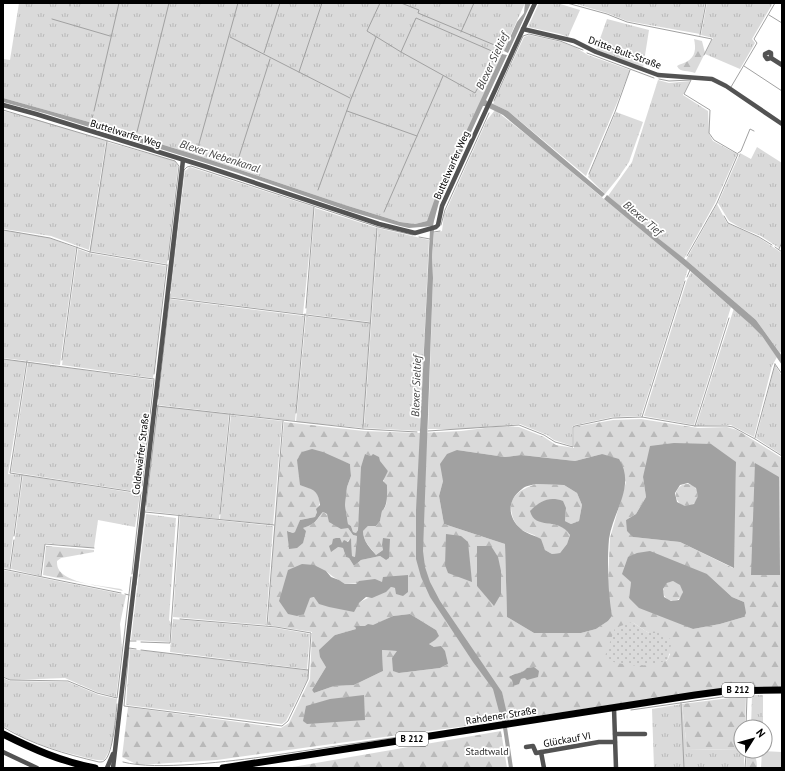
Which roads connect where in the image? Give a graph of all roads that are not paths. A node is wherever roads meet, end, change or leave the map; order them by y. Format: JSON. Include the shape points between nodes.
{"nodes":[{"id":1,"x":535,"y":3,"type":"edge"},
{"id":2,"x":523,"y":29,"type":"junction"},
{"id":3,"x":771,"y":58,"type":"dead end"},
{"id":4,"x":782,"y":65,"type":"edge"},
{"id":5,"x":3,"y":105,"type":"edge"},
{"id":6,"x":782,"y":124,"type":"edge"},
{"id":7,"x":183,"y":160,"type":"junction"},
{"id":8,"x":782,"y":690,"type":"edge"},
{"id":9,"x":614,"y":708,"type":"junction"},
{"id":10,"x":3,"y":734,"type":"edge"},
{"id":11,"x":615,"y":734,"type":"junction"},
{"id":12,"x":645,"y":734,"type":"dead end"},
{"id":13,"x":615,"y":742,"type":"junction"},
{"id":14,"x":526,"y":747,"type":"dead end"},
{"id":15,"x":114,"y":750,"type":"junction"},
{"id":16,"x":3,"y":752,"type":"edge"},
{"id":17,"x":541,"y":752,"type":"junction"},
{"id":18,"x":37,"y":768,"type":"edge"},
{"id":19,"x":93,"y":768,"type":"edge"},
{"id":20,"x":107,"y":768,"type":"edge"},
{"id":21,"x":113,"y":768,"type":"edge"},
{"id":22,"x":224,"y":768,"type":"edge"},
{"id":23,"x":544,"y":768,"type":"edge"},
{"id":24,"x":616,"y":768,"type":"edge"}],
"edges":[{"from":1,"to":2,"type":"street"},
{"from":2,"to":6,"type":"street","name":"Dritte-Bult-Straße","via":[[574,42],[658,75],[712,79]]},
{"from":2,"to":7,"type":"street","name":"Buttelwarfer Weg","via":[[442,206],[438,225],[434,228],[415,233],[379,224]]},
{"from":3,"to":4,"type":"street"},
{"from":5,"to":7,"type":"street","name":"Buttelwarfer Weg"},
{"from":7,"to":15,"type":"street","name":"Coldewärfer Straße"},
{"from":8,"to":9,"type":"main road","name":"Rahdener Straße","number":"B 212","via":[[725,691]]},
{"from":9,"to":11,"type":"street"},
{"from":9,"to":22,"type":"main road","name":"Rahdener Straße","number":"B 212"},
{"from":10,"to":19,"type":"main road","via":[[52,757]]},
{"from":11,"to":12,"type":"street"},
{"from":11,"to":13,"type":"street"},
{"from":13,"to":17,"type":"street","name":"Glückauf VI","via":[[599,742]]},
{"from":13,"to":24,"type":"street"},
{"from":14,"to":17,"type":"street","name":"Glückauf VI","via":[[533,746],[536,753]]},
{"from":15,"to":20,"type":"street","name":"Coldewärfer Straße"},
{"from":15,"to":21,"type":"street","name":"Coldewärfer Straße"},
{"from":16,"to":18,"type":"street"},
{"from":17,"to":23,"type":"street"}]}
